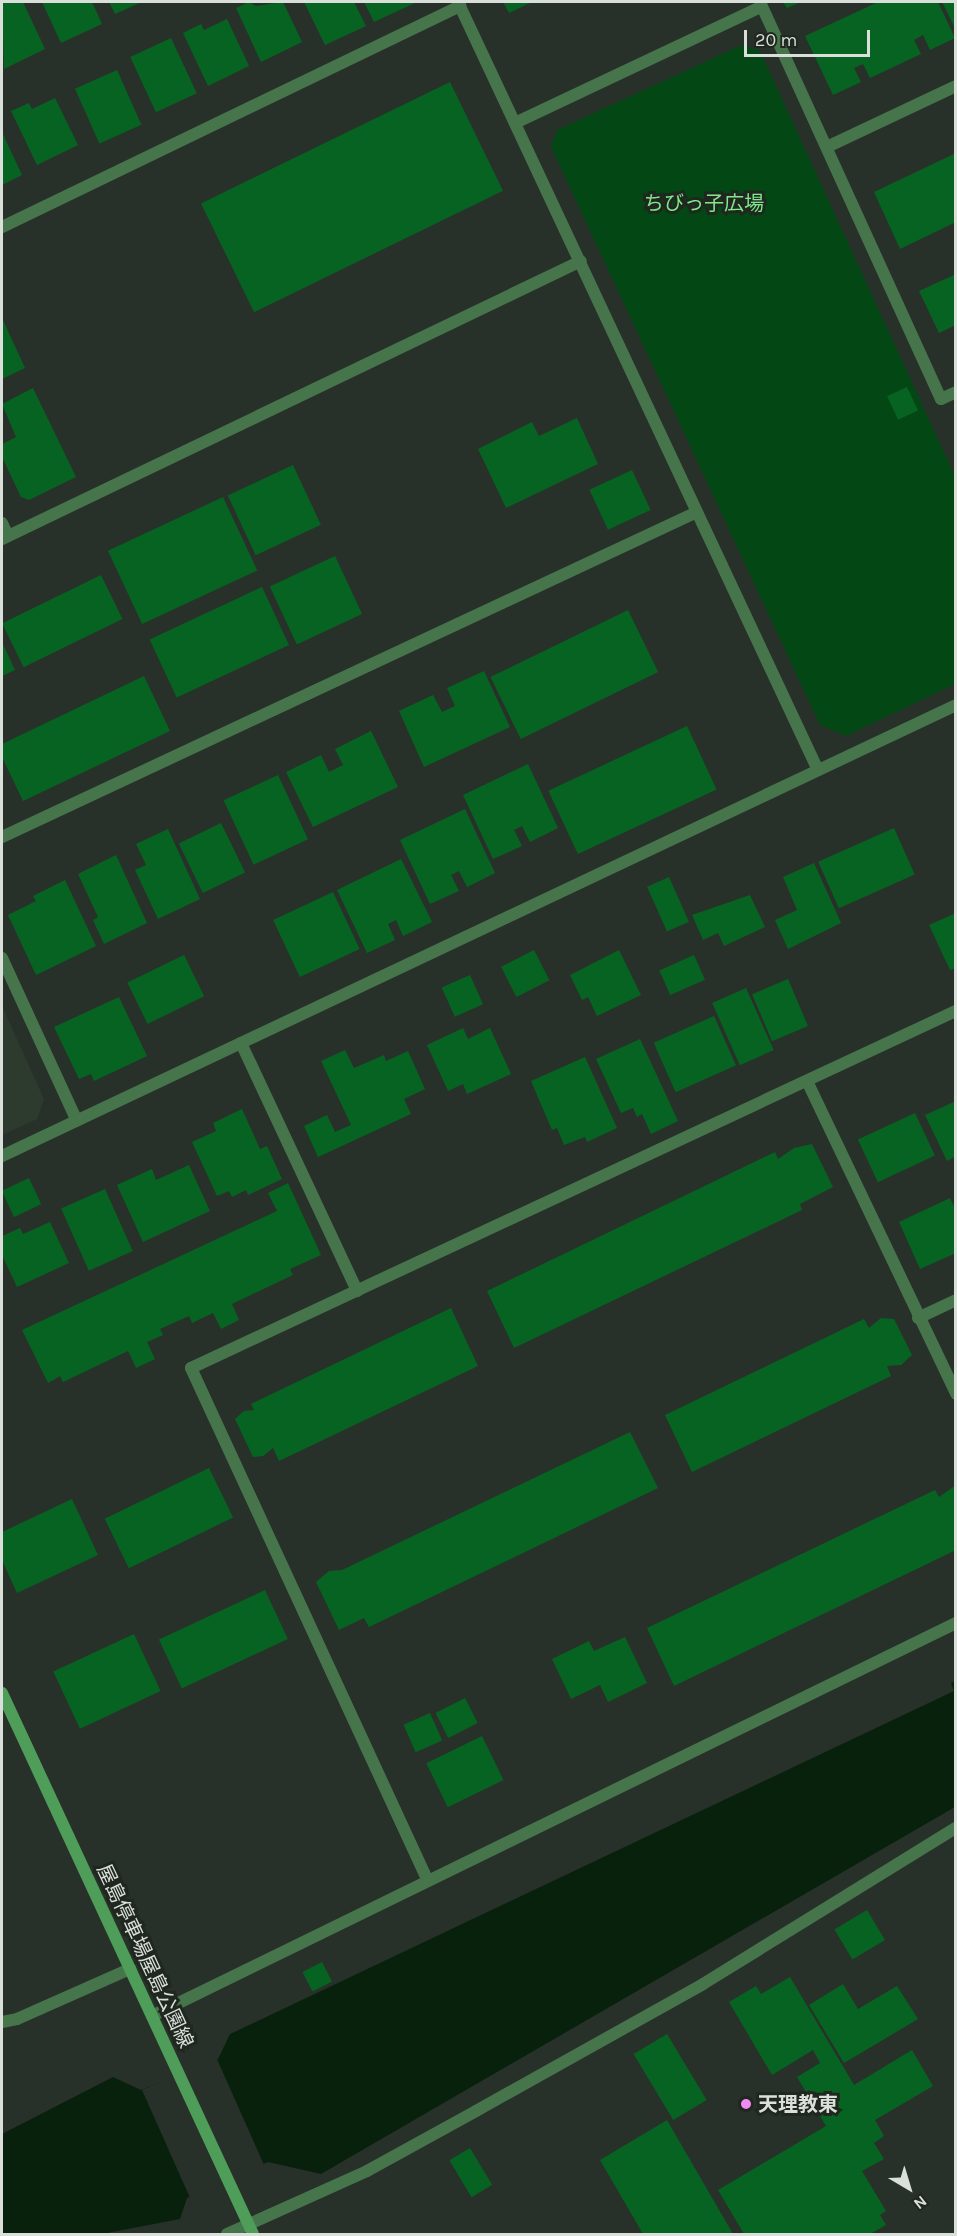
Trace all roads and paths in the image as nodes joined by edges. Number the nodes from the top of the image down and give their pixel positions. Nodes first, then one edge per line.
1 (459, 4) edge
2 (761, 4) edge
3 (956, 86) edge
4 (515, 123) junction
5 (829, 146) junction
6 (2, 227) edge
7 (581, 261) junction
8 (956, 392) edge
9 (697, 512) junction
10 (2, 523) edge
11 (5, 538) edge
12 (954, 711) edge
13 (818, 770) junction
14 (2, 837) edge
15 (2, 958) edge
16 (956, 1011) edge
17 (241, 1043) junction
18 (807, 1081) junction
19 (77, 1121) junction
20 (2, 1156) edge
21 (357, 1291) junction
22 (956, 1300) edge
23 (918, 1318) junction
24 (956, 1394) edge
25 (956, 1623) edge
26 (2, 1693) edge
27 (956, 1828) edge
28 (427, 1879) junction
29 (130, 1969) junction
30 (152, 2016) junction
31 (2, 2022) edge
32 (251, 2231) edge
33 (227, 2235) edge

1 - 4 street
1 - 6 street
2 - 4 street
2 - 5 street
3 - 5 street
4 - 7 street
5 - 8 street
7 - 9 street
7 - 11 street
9 - 13 street
9 - 14 street
10 - 11 street
12 - 13 street
13 - 17 street
15 - 19 street
16 - 18 street
17 - 19 street
17 - 21 street
18 - 21 street
18 - 23 street
19 - 20 street
21 - 28 street
22 - 23 street
23 - 24 street
25 - 28 street
26 - 29 main road, 屋島停車場屋島公園線
27 - 32 street
28 - 30 street
29 - 30 main road, 屋島停車場屋島公園線
29 - 31 street
30 - 32 main road, 屋島停車場屋島公園線
32 - 33 street

